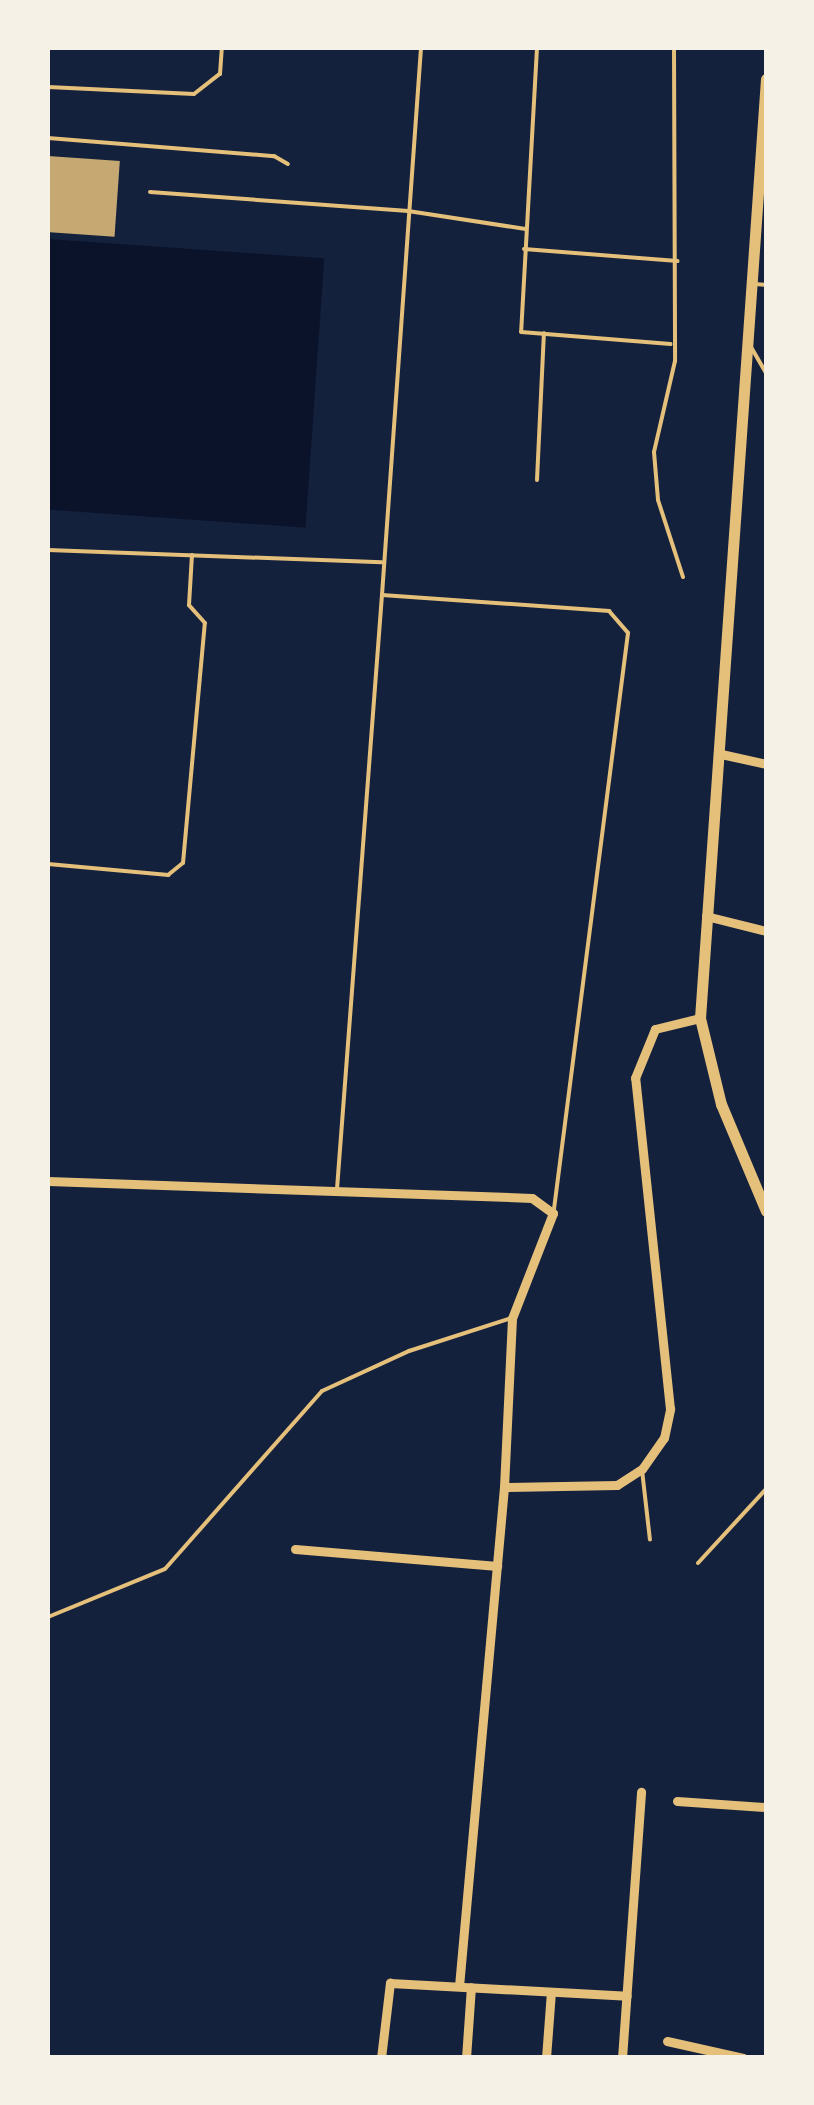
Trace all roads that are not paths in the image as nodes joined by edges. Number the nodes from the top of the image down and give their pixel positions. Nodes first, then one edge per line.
1 (222, 48) edge
2 (421, 48) edge
3 (537, 48) edge
4 (674, 48) edge
5 (766, 79) edge
6 (48, 87) edge
7 (48, 138) edge
8 (288, 164) dead end
9 (150, 192) dead end
10 (408, 211) junction
11 (526, 230) junction
12 (524, 249) junction
13 (678, 261) junction
14 (750, 284) junction
15 (766, 285) edge
16 (544, 334) junction
17 (746, 338) junction
18 (672, 344) junction
19 (766, 373) edge
20 (537, 480) dead end
21 (48, 550) edge
22 (192, 555) junction
23 (382, 562) junction
24 (683, 578) dead end
25 (382, 595) junction
26 (721, 754) junction
27 (766, 764) edge
28 (48, 864) edge
29 (706, 916) junction
30 (766, 931) edge
31 (700, 1018) junction
32 (48, 1181) edge
33 (337, 1192) junction
34 (766, 1211) edge
35 (553, 1213) junction
36 (512, 1318) junction
37 (642, 1469) junction
38 (504, 1487) junction
39 (766, 1489) edge
40 (650, 1540) dead end
41 (295, 1548) dead end
42 (698, 1563) dead end
43 (497, 1566) junction
44 (48, 1617) edge
45 (641, 1792) dead end
46 (678, 1801) dead end
47 (766, 1808) edge
48 (459, 1986) junction
49 (471, 1987) junction
50 (551, 1992) junction
51 (627, 1996) junction
52 (667, 2042) dead end
53 (381, 2058) edge
54 (466, 2058) edge
55 (546, 2058) edge
56 (622, 2058) edge
57 (743, 2058) edge

1 - 6 lane
2 - 10 lane
3 - 11 lane
4 - 13 lane
5 - 14 main road
7 - 8 lane
9 - 10 lane
10 - 11 lane
10 - 23 lane
11 - 12 lane
12 - 13 lane
12 - 16 lane
13 - 18 lane
14 - 15 lane
14 - 17 main road
16 - 18 lane
16 - 20 lane
17 - 19 lane
17 - 26 main road
18 - 24 lane
21 - 22 lane
22 - 23 lane
22 - 28 lane
23 - 25 lane
25 - 33 lane
25 - 35 lane
26 - 27 street
26 - 29 main road
29 - 30 street
29 - 31 main road
31 - 34 main road
31 - 37 street
32 - 33 street
33 - 35 street
35 - 36 street
36 - 38 street
36 - 44 lane
37 - 38 street
37 - 40 lane
38 - 43 street
39 - 42 lane
41 - 43 street
43 - 48 street
45 - 51 street
46 - 47 street
48 - 49 street
48 - 53 street
49 - 50 street
49 - 54 street
50 - 51 street
50 - 55 street
51 - 56 street
52 - 57 street

